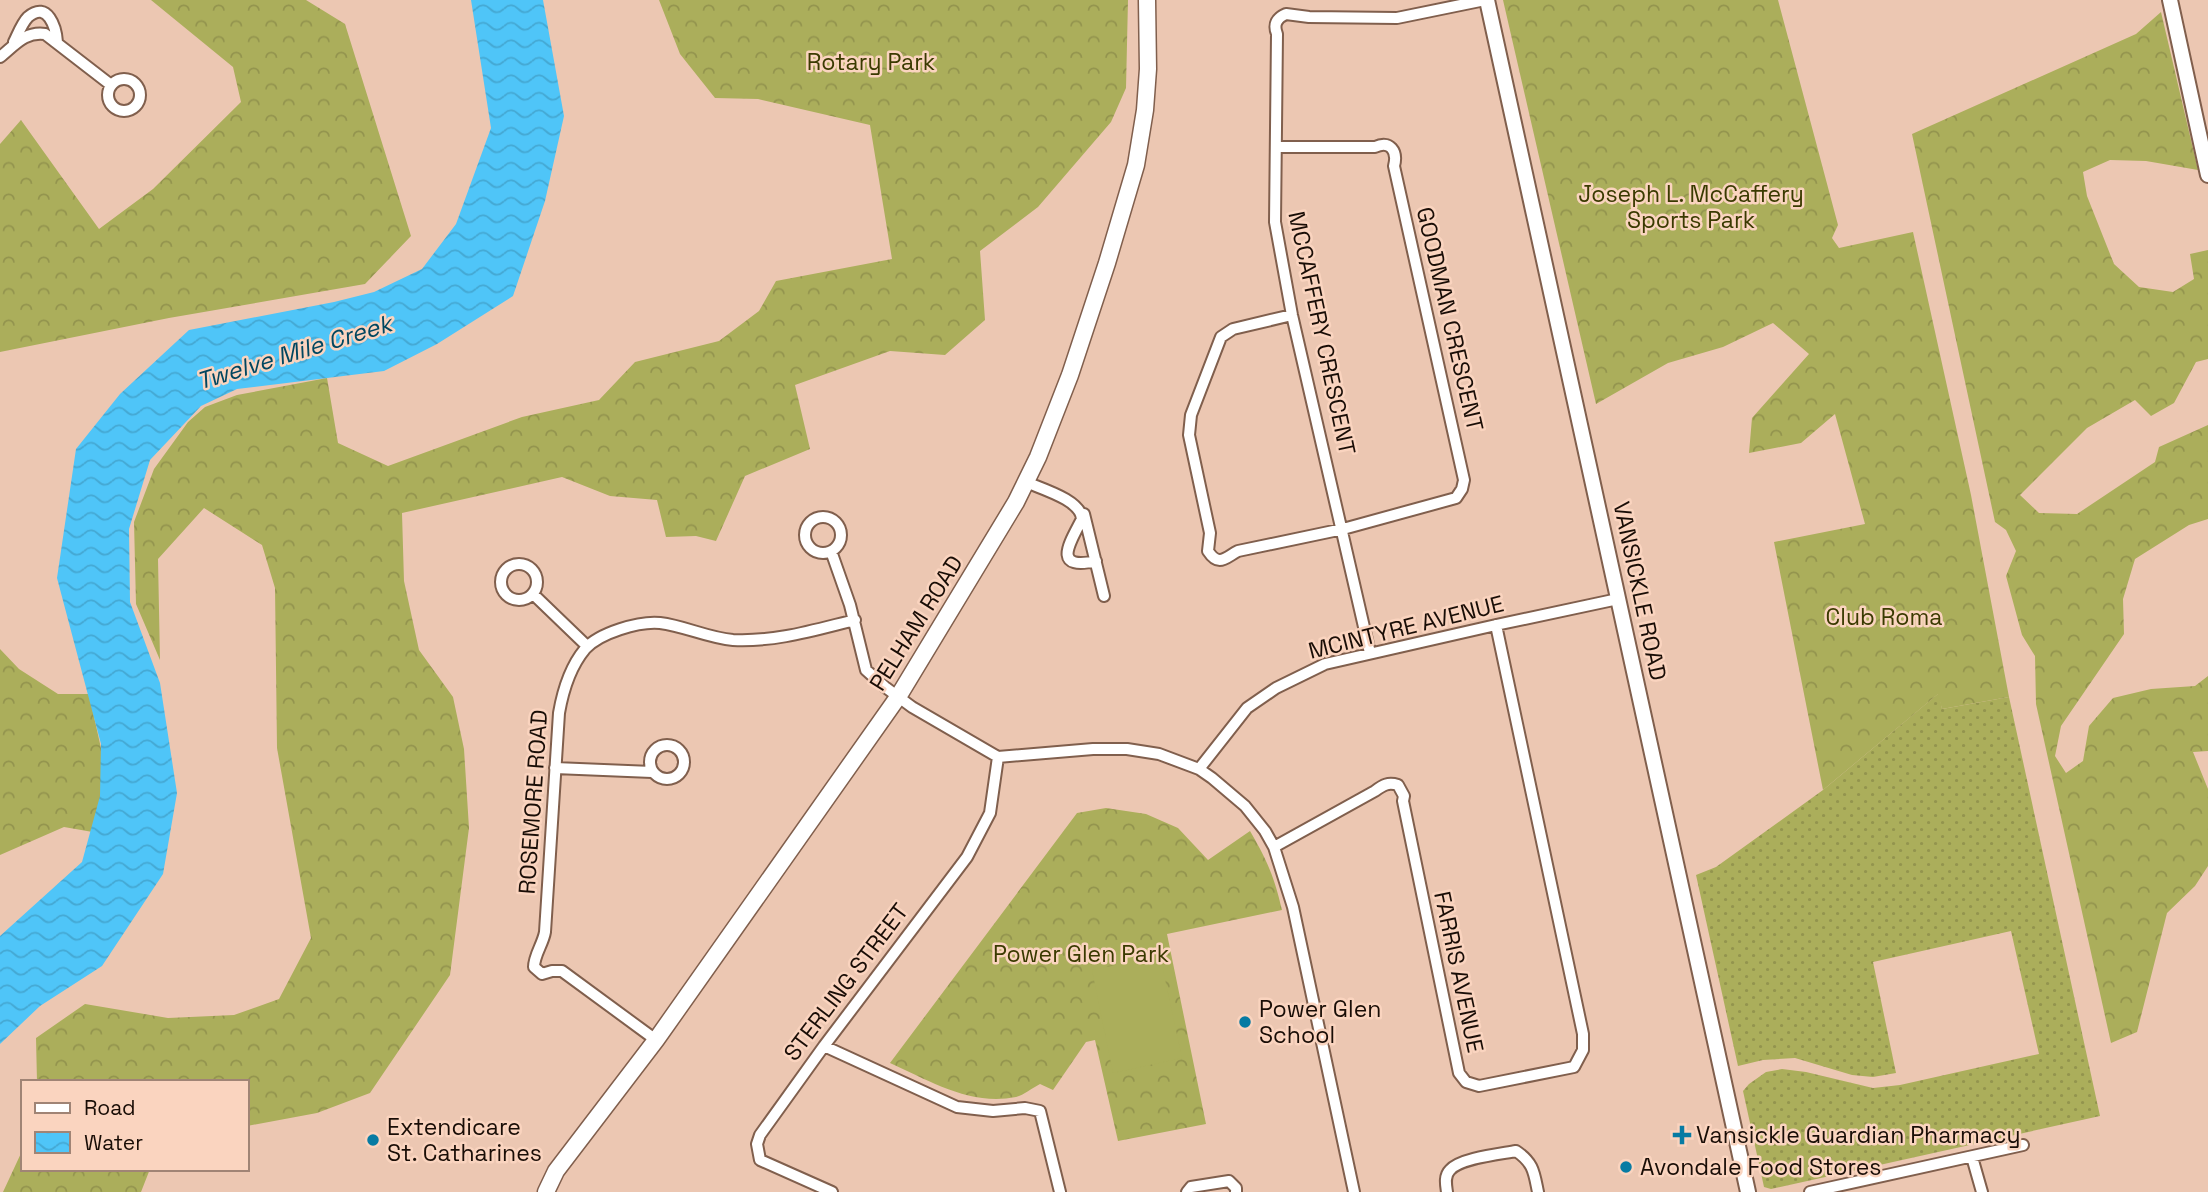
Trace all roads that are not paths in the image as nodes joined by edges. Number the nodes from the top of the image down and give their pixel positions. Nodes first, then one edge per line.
1 (1147, 0) edge
2 (1486, 0) edge
3 (2170, 0) edge
4 (57, 42) junction
5 (5, 54) edge
6 (111, 85) dead end
7 (1276, 146) junction
8 (2208, 175) edge
9 (1292, 315) junction
10 (1026, 482) junction
11 (1075, 505) junction
12 (1343, 529) junction
13 (831, 551) dead end
14 (1096, 561) junction
15 (533, 594) dead end
16 (1104, 596) dead end
17 (1618, 599) junction
18 (855, 620) junction
19 (1496, 625) junction
20 (587, 646) junction
21 (1370, 653) junction
22 (898, 697) junction
23 (998, 757) junction
24 (555, 768) junction
25 (1199, 769) junction
26 (652, 772) dead end
27 (1274, 847) junction
28 (656, 1040) junction
29 (824, 1046) junction
30 (2023, 1145) dead end
31 (1972, 1157) junction
32 (546, 1192) edge
33 (832, 1192) edge
34 (1060, 1192) edge
35 (1187, 1192) edge
36 (1236, 1192) edge
37 (1354, 1192) edge
38 (1447, 1192) edge
39 (1538, 1192) edge
40 (1748, 1192) edge
41 (1810, 1192) edge
42 (1982, 1192) edge

1 - 10 main road, PELHAM ROAD
2 - 7 street, MCCAFFERY CRESCENT
2 - 17 street, VANSICKLE ROAD
3 - 8 street
4 - 5 street
4 - 5 street
4 - 6 street
7 - 9 street, MCCAFFERY CRESCENT
7 - 12 street, GOODMAN CRESCENT
9 - 12 street, MCCAFFERY CRESCENT
9 - 12 street
10 - 11 street
10 - 22 main road, PELHAM ROAD
11 - 14 street
11 - 14 street
12 - 21 street, MCCAFFERY CRESCENT
13 - 18 street
14 - 16 street
15 - 20 street
17 - 19 street, MCINTYRE AVENUE
17 - 40 street, VANSICKLE ROAD
18 - 20 street
18 - 22 street
19 - 21 street, MCINTYRE AVENUE
19 - 27 street, FARRIS AVENUE
20 - 24 street, ROSEMORE ROAD
21 - 25 street, MCINTYRE AVENUE
22 - 23 street
22 - 28 main road, PELHAM ROAD
23 - 25 street
23 - 29 street, STERLING STREET
24 - 26 street
24 - 28 street, ROSEMORE ROAD
25 - 27 street
27 - 37 street
28 - 32 main road, PELHAM ROAD
29 - 33 street, STERLING STREET
29 - 34 street
30 - 31 street
31 - 41 street
31 - 42 street
35 - 36 street
38 - 39 street

